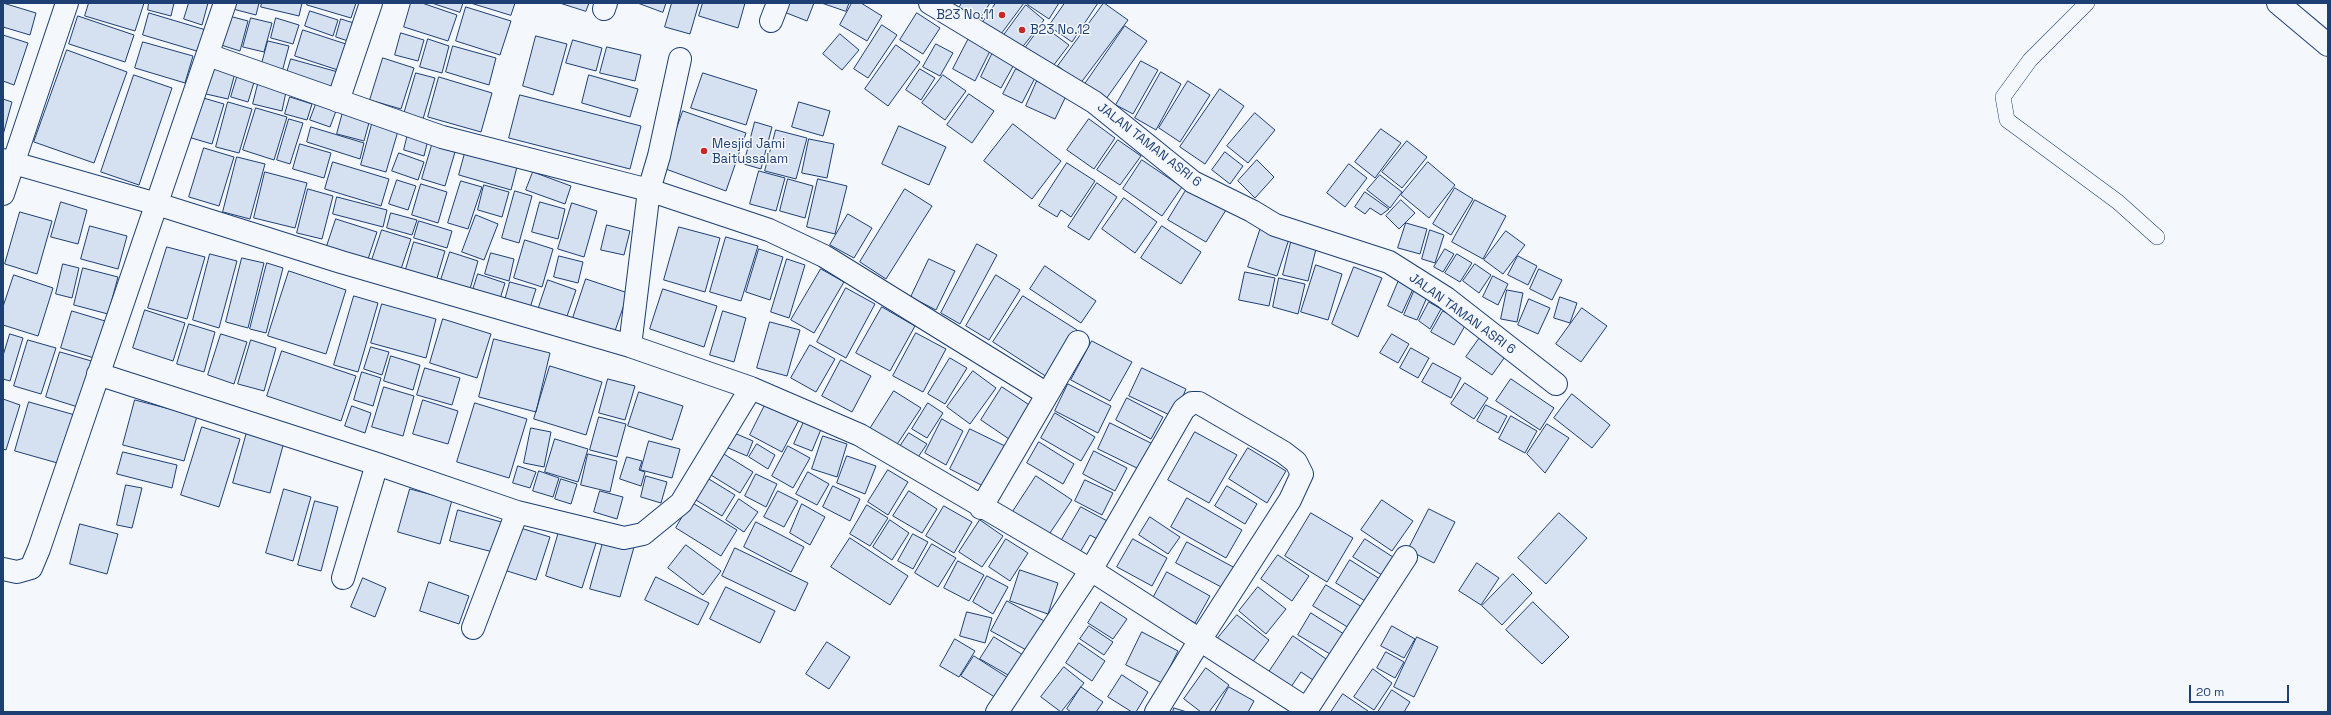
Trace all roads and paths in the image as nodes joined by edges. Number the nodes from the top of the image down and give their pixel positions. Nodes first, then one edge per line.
1 (67, 3) edge
2 (225, 3) edge
3 (371, 3) edge
4 (930, 3) edge
5 (2086, 3) edge
6 (2278, 3) edge
7 (2328, 45) edge
8 (208, 55) junction
9 (680, 59) dead end
10 (338, 101) junction
11 (8, 162) edge
12 (649, 190) junction
13 (3, 194) edge
14 (157, 204) junction
15 (2156, 237) dead end
16 (1078, 342) dead end
17 (630, 346) junction
18 (98, 374) junction
19 (1556, 384) dead end
20 (751, 388) junction
21 (1048, 394) junction
22 (377, 464) junction
23 (982, 508) junction
24 (517, 512) junction
25 (1406, 557) dead end
26 (3, 569) edge
27 (1092, 570) junction
28 (343, 578) dead end
29 (473, 628) dead end
30 (1200, 640) junction
31 (1306, 710) edge
32 (997, 712) edge
33 (1156, 712) edge

1 - 11 street
2 - 8 street
3 - 10 street
4 - 19 street, JALAN TAMAN ASRI 6
5 - 15 lane
6 - 7 street
8 - 10 street
8 - 14 street
9 - 12 street
10 - 12 street
11 - 13 street
11 - 14 street
12 - 17 street
12 - 21 street
14 - 17 street
14 - 18 street
16 - 21 street
17 - 20 street
18 - 22 street
18 - 26 street
20 - 23 street
20 - 24 street
21 - 23 street
22 - 24 street
22 - 28 street
23 - 27 street
24 - 29 street
25 - 31 street
27 - 30 street
27 - 30 street
27 - 32 street
30 - 31 street
30 - 33 street

